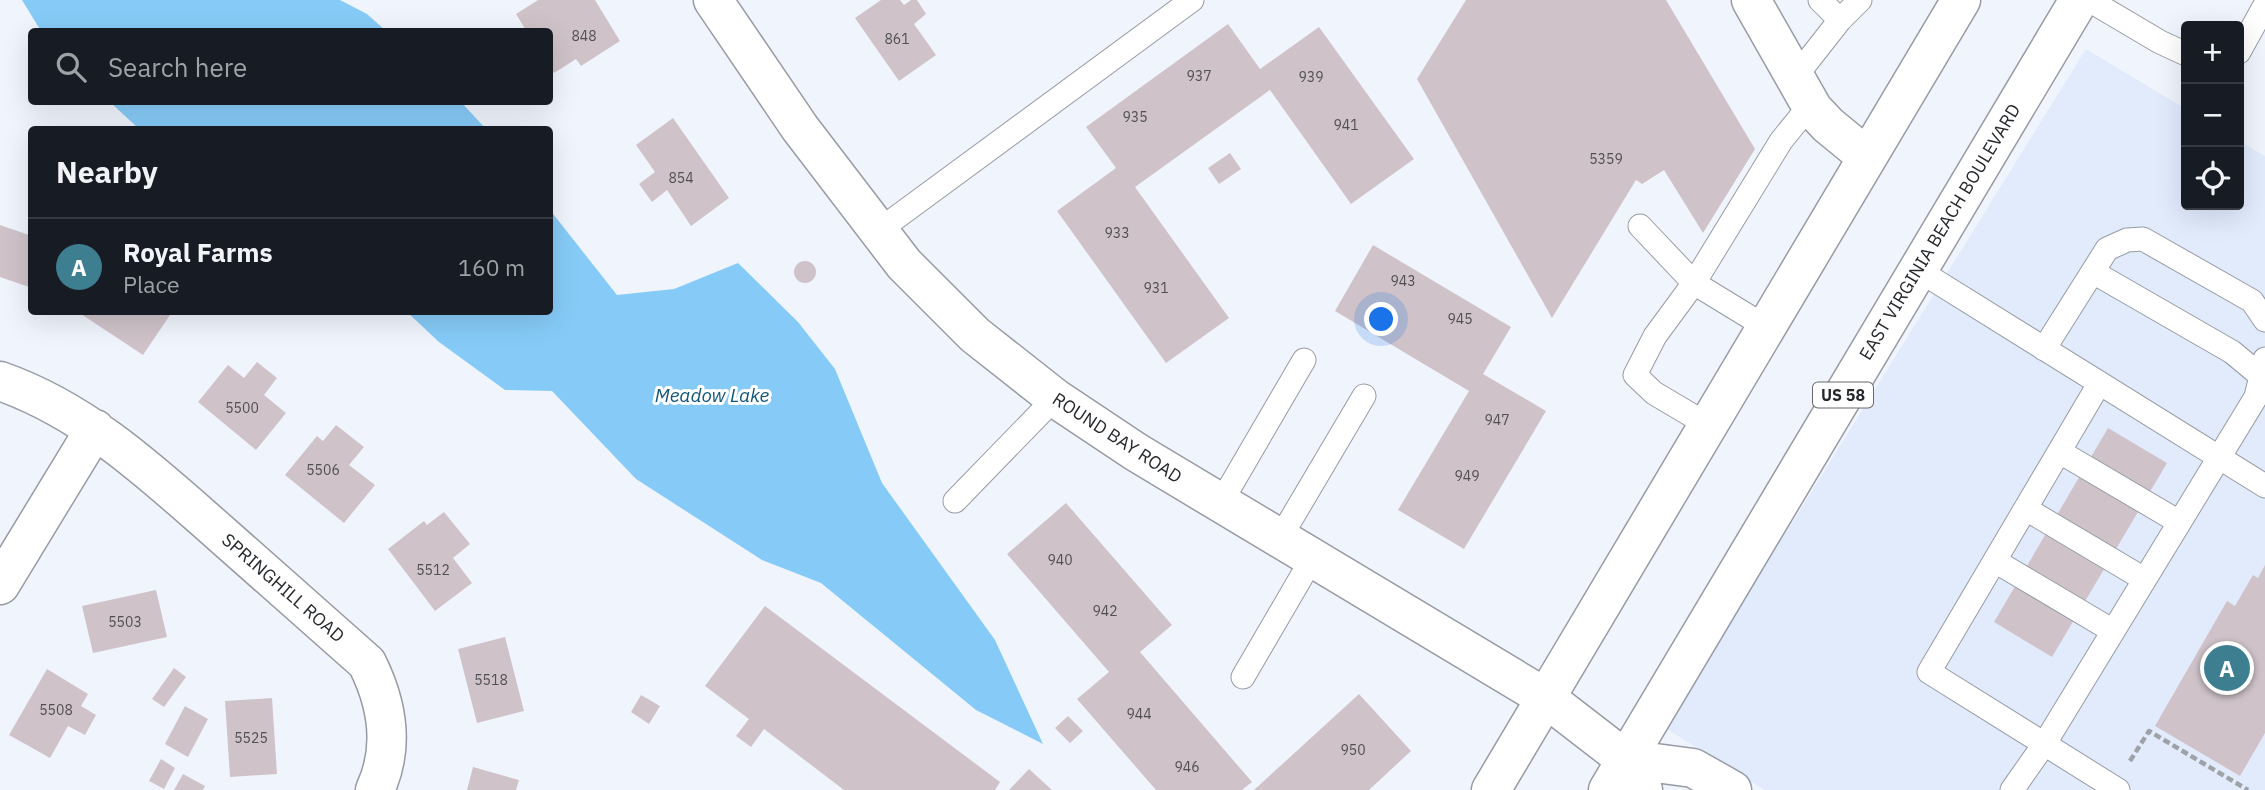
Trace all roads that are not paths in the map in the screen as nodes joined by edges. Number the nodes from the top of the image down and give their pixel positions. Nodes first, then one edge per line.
1 (713, 0) edge
2 (1192, 0) edge
3 (1751, 0) edge
4 (1820, 0) edge
5 (1860, 0) edge
6 (1961, 0) edge
7 (2079, 0) edge
8 (2089, 0) edge
9 (2265, 5) edge
10 (1840, 20) junction
11 (2244, 43) edge
12 (2181, 52) edge
13 (1803, 90) junction
14 (1867, 157) junction
15 (1640, 226) dead end
16 (878, 231) junction
17 (1918, 270) junction
18 (2093, 272) junction
19 (1694, 284) junction
20 (2265, 320) edge
21 (1766, 327) junction
22 (2044, 349) junction
23 (1304, 360) dead end
24 (2263, 367) edge
25 (0, 381) edge
26 (2099, 384) junction
27 (1364, 396) dead end
28 (1055, 398) junction
29 (1708, 425) junction
30 (95, 429) junction
31 (2060, 452) junction
32 (2218, 457) junction
33 (2265, 486) edge
34 (955, 501) dead end
35 (1220, 503) junction
36 (2026, 509) junction
37 (2179, 522) junction
38 (1280, 538) junction
39 (1313, 557) junction
40 (1995, 561) junction
41 (2144, 579) junction
42 (0, 585) edge
43 (2113, 631) junction
44 (1243, 677) dead end
45 (1546, 698) junction
46 (2045, 743) junction
47 (1626, 780) edge
48 (375, 790) edge
49 (1491, 790) edge
50 (1732, 790) edge
51 (2012, 790) edge
52 (2118, 790) edge

1 - 16 street, ROUND BAY ROAD
2 - 16 lane
3 - 13 street
4 - 10 lane
5 - 10 lane
6 - 14 street
7 - 17 street, EAST VIRGINIA BEACH BOULEVARD / US 58
8 - 12 lane
9 - 11 lane
10 - 13 lane
13 - 14 street
13 - 19 lane
14 - 21 street
15 - 19 lane
16 - 28 street, ROUND BAY ROAD
17 - 22 lane
17 - 47 street, EAST VIRGINIA BEACH BOULEVARD / US 58
18 - 20 lane
18 - 22 lane
18 - 24 lane
19 - 21 lane
19 - 29 lane
21 - 29 street
22 - 26 lane
23 - 35 lane
24 - 32 lane
25 - 30 street, SPRINGHILL ROAD
26 - 31 lane
26 - 32 lane
27 - 38 lane
28 - 34 lane
28 - 35 street, ROUND BAY ROAD
29 - 45 street
30 - 42 street
30 - 48 street, SPRINGHILL ROAD
31 - 36 lane
31 - 37 lane
32 - 33 lane
32 - 37 lane
35 - 38 street, ROUND BAY ROAD
36 - 40 lane
36 - 41 lane
37 - 41 lane
38 - 39 street, ROUND BAY ROAD
39 - 44 lane
39 - 45 street, ROUND BAY ROAD
40 - 43 lane
40 - 46 lane
41 - 43 lane
43 - 46 lane
45 - 47 street, ROUND BAY ROAD
45 - 49 street
46 - 51 lane
46 - 52 lane
47 - 50 street

